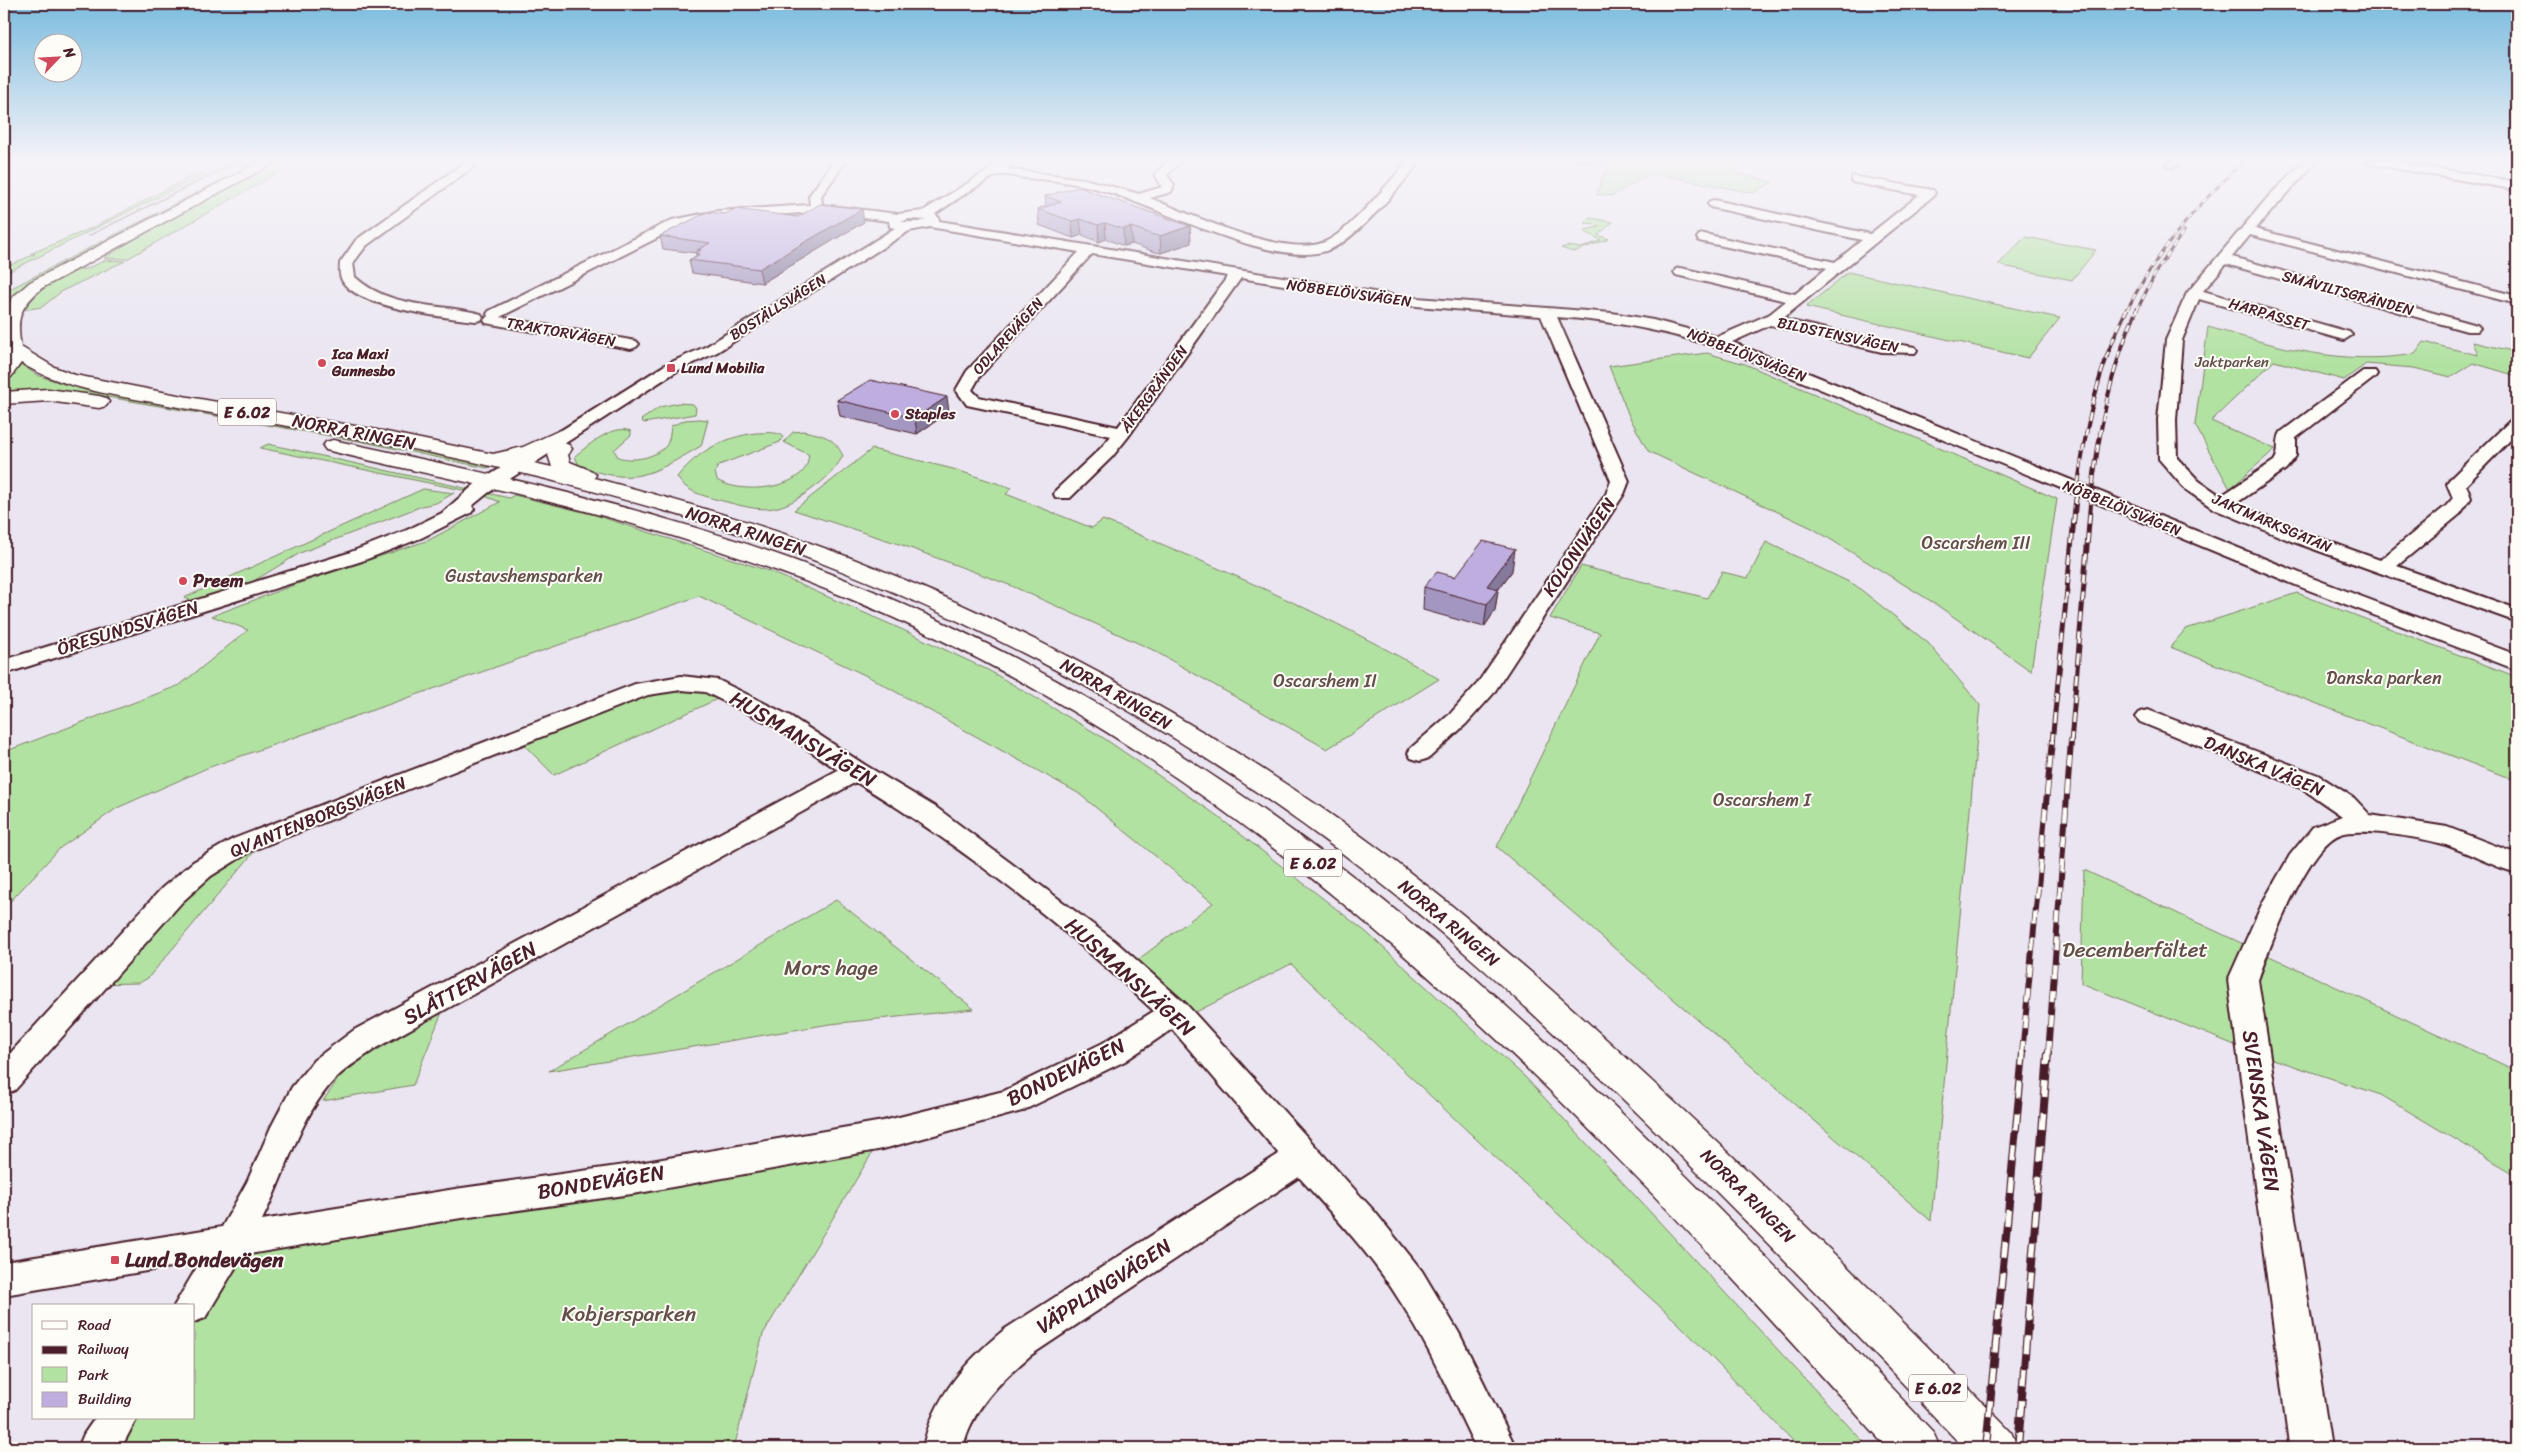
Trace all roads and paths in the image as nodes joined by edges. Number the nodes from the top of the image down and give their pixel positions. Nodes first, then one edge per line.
1 (118, 229) edge
2 (143, 229) edge
3 (381, 229) edge
4 (665, 229) edge
5 (893, 229) edge
6 (977, 229) edge
7 (1223, 229) edge
8 (1349, 229) edge
9 (1828, 229) edge
10 (1882, 229) edge
11 (2250, 229) edge
12 (2285, 229) edge
13 (1704, 238) dead end
14 (1871, 238) junction
15 (1088, 251) junction
16 (2224, 259) junction
17 (1836, 266) junction
18 (1681, 272) dead end
19 (1236, 275) junction
20 (22, 278) dead end
21 (2194, 293) junction
22 (1796, 299) junction
23 (2517, 300) edge
24 (1547, 312) junction
25 (487, 317) junction
26 (1767, 320) junction
27 (2472, 328) dead end
28 (2344, 335) dead end
29 (1720, 342) junction
30 (631, 344) dead end
31 (10, 347) edge
32 (1909, 350) dead end
33 (4, 373) edge
34 (2369, 374) dead end
35 (4, 398) edge
36 (2517, 424) edge
37 (1122, 433) junction
38 (563, 442) junction
39 (488, 459) junction
40 (515, 475) junction
41 (1063, 494) dead end
42 (631, 496) junction
43 (2221, 505) junction
44 (2382, 568) junction
45 (2517, 616) edge
46 (2517, 663) edge
47 (4, 667) edge
48 (681, 684) joint
49 (2148, 717) dead end
50 (1420, 753) dead end
51 (856, 771) junction
52 (2362, 822) junction
53 (2517, 864) edge
54 (1175, 1012) junction
55 (4, 1081) edge
56 (1302, 1157) junction
57 (234, 1241) junction
58 (4, 1279) edge
59 (193, 1304) edge
60 (117, 1420) edge
61 (98, 1448) edge
62 (944, 1448) edge
63 (1496, 1448) edge
64 (1917, 1448) edge
65 (1995, 1448) edge
66 (2311, 1448) edge

1 - 20 main road
2 - 31 main road
3 - 25 street, TRAKTORVÄGEN
4 - 25 street, TRAKTORVÄGEN
5 - 38 street, BOSTÄLLSVÄGEN
6 - 15 street, NÖBBELÖVSVÄGEN
7 - 8 street
9 - 14 street
10 - 14 street
11 - 16 street, JAKTMARKSGATAN
12 - 23 street
13 - 17 street
14 - 17 street
15 - 19 street, NÖBBELÖVSVÄGEN
15 - 37 street, ODLAREVÄGEN
16 - 21 street, JAKTMARKSGATAN
16 - 27 street, SMÅVILTSGRÄNDEN
17 - 22 street
18 - 22 street
19 - 24 street, NÖBBELÖVSVÄGEN
19 - 37 street, ÅKERGRÄNDEN
21 - 28 street, HARPASSET
21 - 43 street, JAKTMARKSGATAN
22 - 26 street
24 - 29 street, NÖBBELÖVSVÄGEN
24 - 50 street, KOLONIVÄGEN
25 - 30 street, TRAKTORVÄGEN
26 - 29 street
26 - 32 street, BILDSTENSVÄGEN
29 - 46 street, NÖBBELÖVSVÄGEN
31 - 33 main road
31 - 39 main road, NORRA RINGEN / E 6.02
34 - 43 street
35 - 40 main road, NORRA RINGEN / E 6.02
36 - 44 street
37 - 41 street, ÅKERGRÄNDEN
38 - 39 main road
38 - 40 street, BOSTÄLLSVÄGEN
38 - 42 main road
39 - 40 main road, NORRA RINGEN / E 6.02
40 - 42 main road, NORRA RINGEN / E 6.02
40 - 47 street, ÖRESUNDSVÄGEN
40 - 64 main road, NORRA RINGEN / E 6.02
42 - 65 main road, NORRA RINGEN / E 6.02
43 - 44 street, JAKTMARKSGATAN
44 - 45 street, JAKTMARKSGATAN
48 - 51 street, HUSMANSVÄGEN
48 - 55 street, QVANTENBORGSVÄGEN
49 - 52 street, DANSKA VÄGEN
51 - 54 street, HUSMANSVÄGEN
51 - 57 street, SLÅTTERVÄGEN
52 - 53 street
52 - 66 street, SVENSKA VÄGEN
54 - 56 street, HUSMANSVÄGEN
54 - 57 street, BONDEVÄGEN
56 - 62 street, VÄPPLINGVÄGEN
56 - 63 street, HUSMANSVÄGEN
57 - 58 street, BONDEVÄGEN
57 - 59 street, SLÅTTERVÄGEN
60 - 61 street

